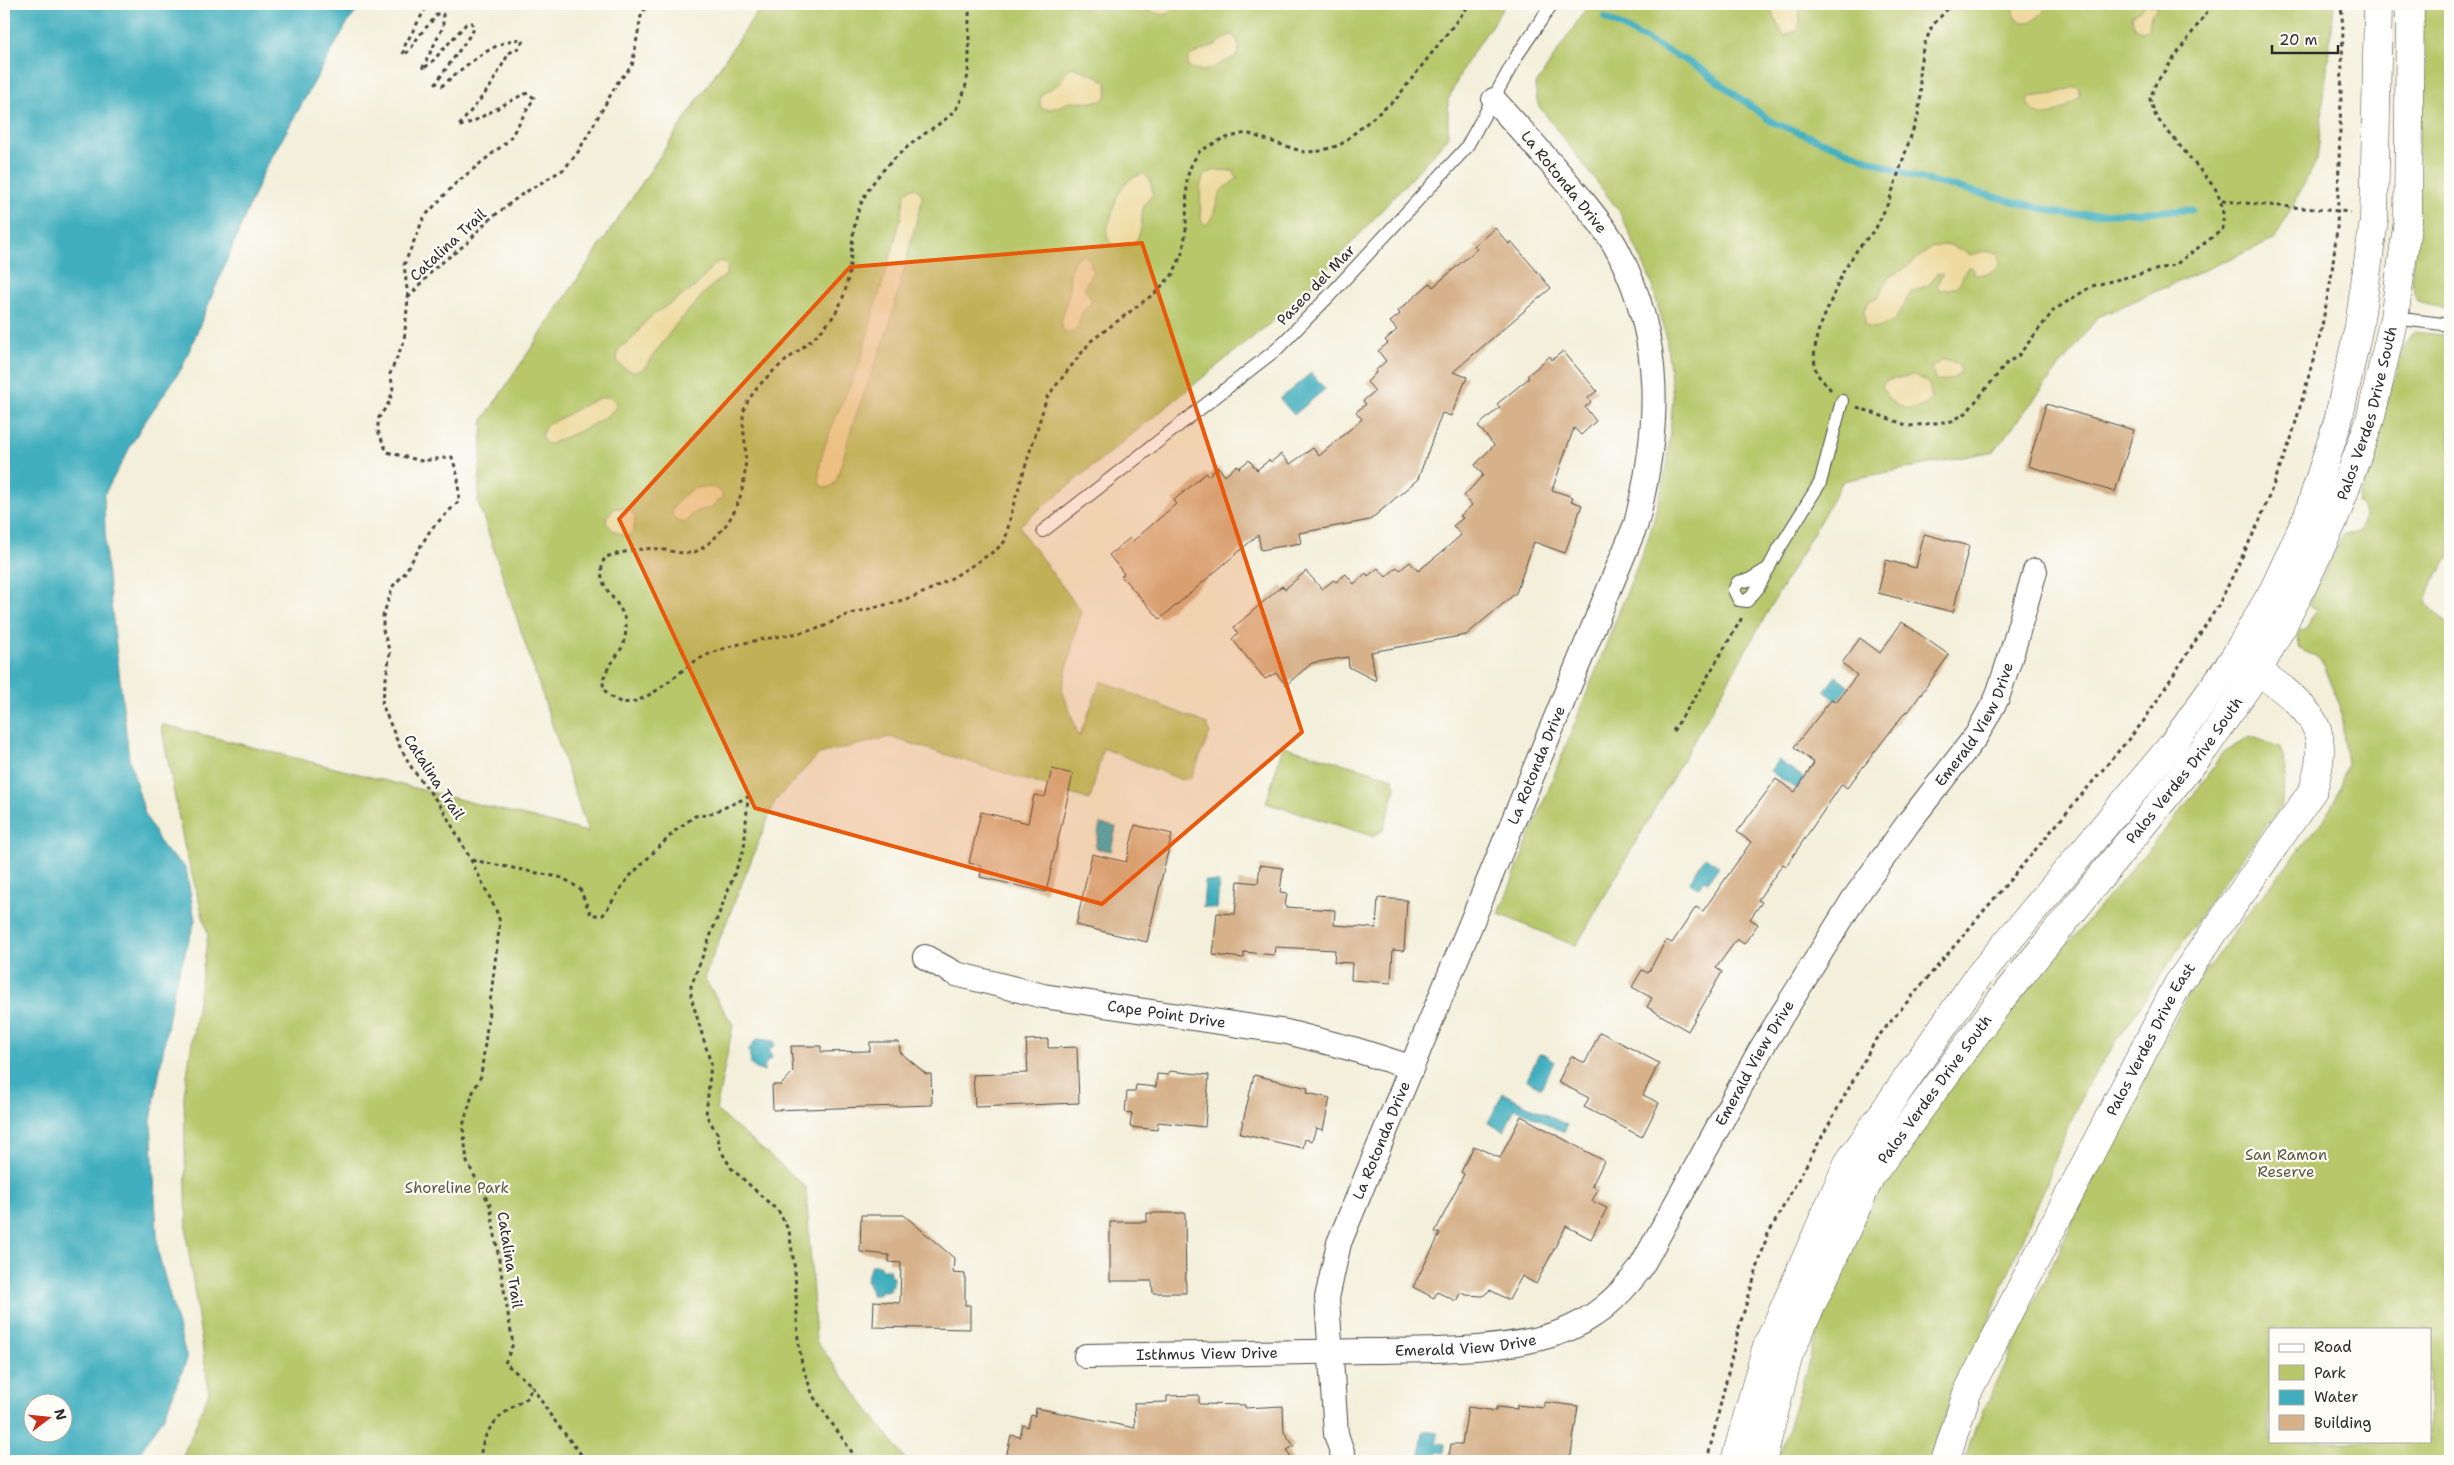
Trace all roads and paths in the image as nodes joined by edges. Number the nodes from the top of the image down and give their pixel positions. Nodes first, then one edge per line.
1 (428, 4) edge
2 (647, 4) edge
3 (970, 4) edge
4 (1470, 4) edge
5 (1552, 4) edge
6 (1952, 4) edge
7 (2210, 4) edge
8 (2341, 4) edge
9 (2378, 4) edge
10 (2410, 4) edge
11 (1494, 100) junction
12 (2222, 201) junction
13 (2338, 211) junction
14 (2346, 212) dead end
15 (408, 298) junction
16 (2394, 318) junction
17 (2450, 325) edge
18 (1842, 401) junction
19 (1043, 531) dead end
20 (1769, 568) junction
21 (2035, 571) dead end
22 (1747, 601) junction
23 (2234, 658) junction
24 (2258, 671) junction
25 (1673, 731) dead end
26 (471, 860) junction
27 (925, 957) dead end
28 (1410, 1067) junction
29 (1329, 1352) junction
30 (1086, 1356) dead end
31 (531, 1385) junction
32 (1722, 1427) dead end
33 (1708, 1453) junction
34 (480, 1461) edge
35 (586, 1461) edge
36 (858, 1461) edge
37 (1345, 1461) edge
38 (1707, 1461) edge
39 (1735, 1461) edge
40 (1762, 1461) edge
41 (1945, 1461) edge

1 - 15 path
2 - 15 path, Catalina Trail
3 - 4 path
5 - 11 lane, Paseo del Mar
6 - 18 path
7 - 12 path
8 - 13 path
9 - 23 main road, Palos Verdes Drive South
10 - 16 main road, Palos Verdes Drive South
11 - 19 lane, Paseo del Mar
11 - 28 street, La Rotonda Drive
12 - 13 path
12 - 18 path
13 - 14 path
13 - 33 path
15 - 26 path, Catalina Trail
16 - 17 lane
16 - 24 main road, Palos Verdes Drive South
18 - 20 lane
20 - 22 lane
20 - 22 lane
21 - 29 street, Emerald View Drive
22 - 25 path
23 - 24 main road, Palos Verdes Drive East
23 - 39 main road, Palos Verdes Drive South
24 - 40 main road, Palos Verdes Drive South
24 - 41 main road, Palos Verdes Drive East
26 - 31 path, Catalina Trail
26 - 36 path
27 - 28 street, Cape Point Drive
28 - 29 street, La Rotonda Drive
29 - 30 street, Isthmus View Drive
29 - 37 street, La Rotonda Drive
31 - 34 path
31 - 35 path
32 - 33 path
33 - 38 path

